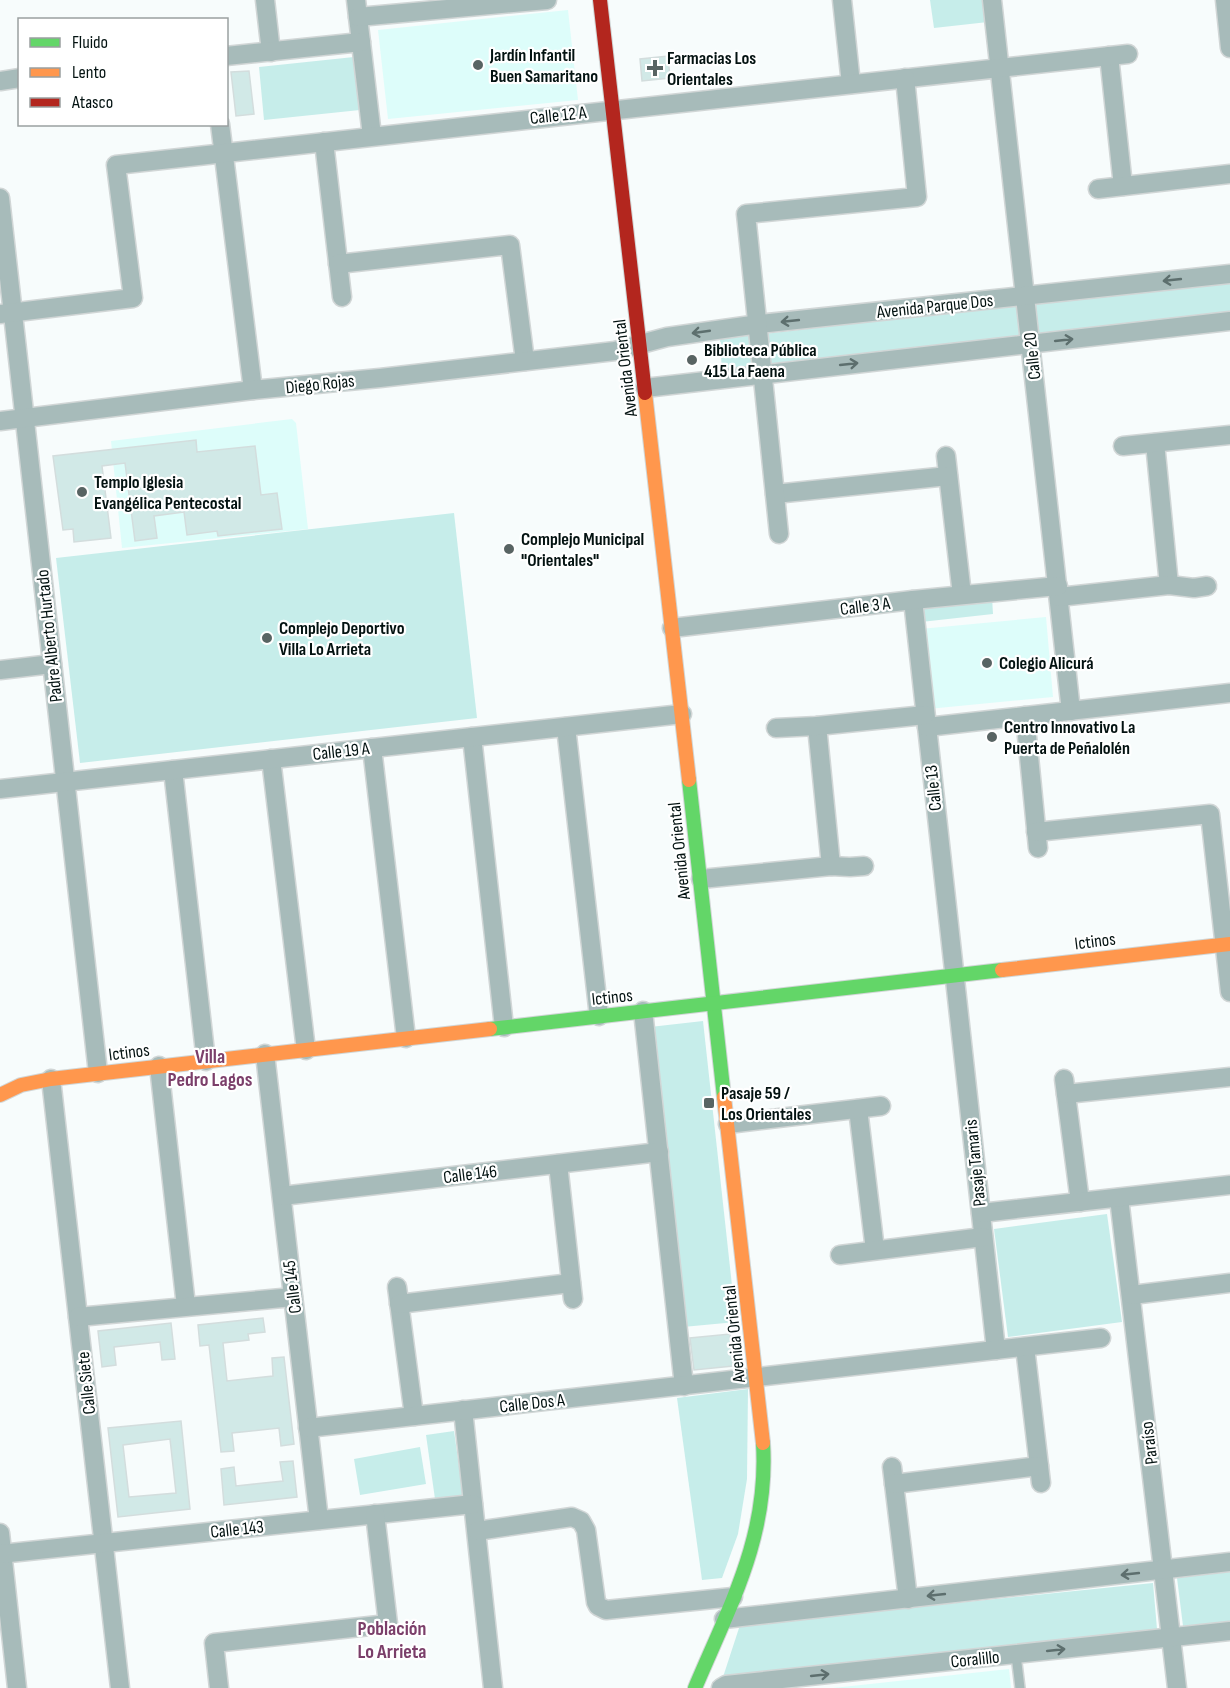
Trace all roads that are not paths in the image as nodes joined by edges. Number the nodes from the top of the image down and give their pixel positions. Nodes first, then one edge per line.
1 (265, 0) edge
2 (547, 0) edge
3 (600, 0) edge
4 (842, 0) edge
5 (992, 0) edge
6 (1225, 0) edge
7 (448, 5) edge
8 (357, 9) edge
9 (361, 42) junction
10 (1230, 48) edge
11 (271, 52) junction
12 (1128, 54) dead end
13 (228, 56) edge
14 (1108, 56) junction
15 (1000, 69) junction
16 (18, 78) edge
17 (906, 78) junction
18 (0, 81) edge
19 (851, 84) junction
20 (613, 109) junction
21 (220, 126) edge
22 (372, 136) junction
23 (324, 142) junction
24 (224, 153) junction
25 (1230, 174) edge
26 (1123, 186) junction
27 (1098, 189) dead end
28 (0, 198) edge
29 (338, 264) junction
30 (1230, 274) edge
31 (1025, 296) junction
32 (342, 297) dead end
33 (6, 313) edge
34 (1230, 321) edge
35 (759, 324) junction
36 (640, 344) junction
37 (1030, 344) junction
38 (525, 361) junction
39 (763, 374) junction
40 (645, 387) junction
41 (253, 390) junction
42 (25, 418) junction
43 (0, 421) edge
44 (1230, 435) edge
45 (1155, 443) junction
46 (1123, 446) dead end
47 (946, 456) dead end
48 (948, 476) junction
49 (775, 494) junction
50 (779, 534) dead end
51 (1169, 585) junction
52 (1207, 586) dead end
53 (1058, 592) junction
54 (962, 595) junction
55 (913, 600) junction
56 (672, 628) junction
57 (52, 664) junction
58 (0, 670) edge
59 (1230, 693) edge
60 (1071, 711) junction
61 (682, 714) junction
62 (1025, 716) junction
63 (926, 721) junction
64 (817, 726) junction
65 (566, 727) junction
66 (776, 728) dead end
67 (471, 737) junction
68 (372, 748) junction
69 (271, 759) junction
70 (173, 770) junction
71 (65, 782) junction
72 (0, 789) edge
73 (831, 866) junction
74 (864, 866) dead end
75 (701, 879) junction
76 (1227, 944) edge
77 (954, 975) junction
78 (1230, 992) edge
79 (714, 1003) junction
80 (644, 1011) junction
81 (599, 1016) junction
82 (504, 1027) junction
83 (406, 1038) junction
84 (306, 1050) junction
85 (266, 1054) junction
86 (206, 1061) junction
87 (159, 1066) junction
88 (98, 1074) junction
89 (1230, 1077) edge
90 (51, 1079) junction
91 (0, 1095) edge
92 (881, 1106) dead end
93 (858, 1109) junction
94 (728, 1124) junction
95 (659, 1152) junction
96 (558, 1164) junction
97 (1230, 1185) edge
98 (282, 1196) junction
99 (1119, 1198) junction
100 (1080, 1202) junction
101 (981, 1213) junction
102 (983, 1237) junction
103 (875, 1250) junction
104 (840, 1255) dead end
105 (1230, 1283) edge
106 (1132, 1296) junction
107 (293, 1297) junction
108 (186, 1306) junction
109 (78, 1317) junction
110 (1101, 1338) dead end
111 (1025, 1347) junction
112 (996, 1350) junction
113 (757, 1377) junction
114 (684, 1386) junction
115 (463, 1410) junction
116 (414, 1416) junction
117 (308, 1428) junction
118 (473, 1504) junction
119 (375, 1514) junction
120 (319, 1520) junction
121 (477, 1531) junction
122 (0, 1533) edge
123 (104, 1543) junction
124 (1, 1554) edge
125 (1230, 1562) edge
126 (1164, 1570) junction
127 (733, 1598) junction
128 (908, 1599) junction
129 (724, 1619) junction
130 (1230, 1631) edge
131 (1172, 1638) junction
132 (1016, 1654) junction
133 (17, 1688) edge
134 (120, 1688) edge
135 (219, 1688) edge
136 (493, 1688) edge
137 (695, 1688) edge
138 (721, 1688) edge
139 (1020, 1688) edge
140 (1177, 1688) edge

1 - 11 street
2 - 7 street
3 - 20 main road, Avenida Oriental
4 - 19 street
5 - 15 street, Calle 20
6 - 10 street
7 - 8 street
8 - 9 street
9 - 11 street
9 - 22 street
11 - 13 street
12 - 14 street, Calle 12 A
14 - 15 street, Calle 12 A
14 - 26 street
15 - 17 street, Calle 12 A
15 - 31 street, Calle 20
16 - 18 street
17 - 19 street, Calle 12 A
17 - 35 street
19 - 20 street, Calle 12 A
20 - 22 street, Calle 12 A
20 - 36 main road, Avenida Oriental
21 - 24 street
22 - 23 street, Calle 12 A
23 - 24 street, Calle 12 A
23 - 29 street
24 - 33 street, Calle 12 A
24 - 41 street
25 - 26 street
26 - 27 street
28 - 33 street, Padre Alberto Hurtado
29 - 32 street
29 - 38 street
30 -> 31 street, Avenida Parque Dos
31 -> 35 street, Avenida Parque Dos
31 - 37 street, Calle 20
33 - 42 street, Padre Alberto Hurtado
37 -> 34 street
35 -> 36 street, Avenida Parque Dos
35 - 39 street
36 - 38 street, Diego Rojas
36 - 40 main road, Avenida Oriental
39 -> 37 street
37 - 53 street, Calle 20
38 - 41 street, Diego Rojas
39 - 40 street
39 - 49 street
40 - 56 main road, Avenida Oriental
41 - 42 street, Diego Rojas
42 - 43 street, Diego Rojas
42 - 57 street, Padre Alberto Hurtado
44 - 45 street
45 - 46 street
45 - 51 street
47 - 48 street
48 - 49 street
48 - 54 street
49 - 50 street
51 - 52 street, Calle 3 A
51 - 53 street, Calle 3 A
53 - 54 street, Calle 3 A
53 - 60 street, Calle 20
54 - 55 street, Calle 3 A
55 - 56 street, Calle 3 A
55 - 63 street, Calle 13
56 - 61 main road, Avenida Oriental
57 - 58 street
57 - 71 street, Padre Alberto Hurtado
59 - 60 street
60 - 62 street
61 - 65 street, Calle 19 A
61 - 75 main road, Avenida Oriental
62 - 63 street
62 - 76 street
63 - 64 street
63 - 77 street, Calle 13
64 - 66 street
64 - 73 street
65 - 67 street, Calle 19 A
65 - 81 street
67 - 68 street, Calle 19 A
67 - 82 street
68 - 69 street, Calle 19 A
68 - 83 street
69 - 70 street, Calle 19 A
69 - 84 street
70 - 71 street, Calle 19 A
70 - 86 street
71 - 72 street, Calle 19 A
71 - 88 street, Padre Alberto Hurtado
73 - 74 street
73 - 75 street
75 - 79 main road, Avenida Oriental
76 - 77 main road, Ictinos
76 - 78 street
77 - 79 main road, Ictinos
77 - 101 street, Pasaje Tamaris
79 - 80 main road, Ictinos
79 - 94 main road, Avenida Oriental
80 - 81 main road, Ictinos
80 - 95 street
81 - 82 main road, Ictinos
82 - 83 main road, Ictinos
83 - 84 main road, Ictinos
84 - 85 main road, Ictinos
85 - 86 main road, Ictinos
85 - 98 street, Calle 145
86 - 87 main road, Ictinos
87 - 88 main road, Ictinos
87 - 108 street
88 - 90 main road, Ictinos
89 - 100 street
90 - 91 main road, Ictinos
90 - 109 street, Calle Siete
92 - 93 street
93 - 94 street
93 - 103 street
94 - 113 main road, Avenida Oriental
95 - 96 street, Calle 146
95 - 114 street
96 - 98 street, Calle 146
96 - 116 street
97 - 99 street
98 - 107 street, Calle 145
99 - 100 street
99 - 106 street, Paraíso
100 - 101 street
101 - 102 street, Pasaje Tamaris
102 - 103 street
102 - 112 street, Pasaje Tamaris
103 - 104 street
105 - 106 street
106 - 126 street, Paraíso
107 - 108 street
107 - 117 street, Calle 145
108 - 109 street
109 - 123 street, Calle Siete
110 - 111 street, Calle Dos A
111 - 112 street, Calle Dos A
111 - 128 street
112 - 113 street, Calle Dos A
113 - 114 street, Calle Dos A
113 - 127 main road, Avenida Oriental
114 - 115 street, Calle Dos A
115 - 116 street, Calle Dos A
115 - 118 street
116 - 117 street, Calle Dos A
117 - 120 street, Calle 145
118 - 119 street, Calle 143
118 - 121 street
119 - 120 street, Calle 143
119 - 135 street
120 - 123 street, Calle 143
121 - 127 street
121 - 136 street
122 - 124 street
123 - 124 street, Calle 143
123 - 134 street, Calle Siete
124 - 133 street
125 - 126 street
126 -> 128 street
126 - 131 street, Paraíso
127 - 129 main road, Avenida Oriental
128 - 129 street
129 - 137 main road, Avenida Oriental
130 - 131 street, Coralillo
132 -> 131 street, Coralillo
131 - 140 street, Paraíso
138 -> 132 street, Coralillo
132 - 139 lane

